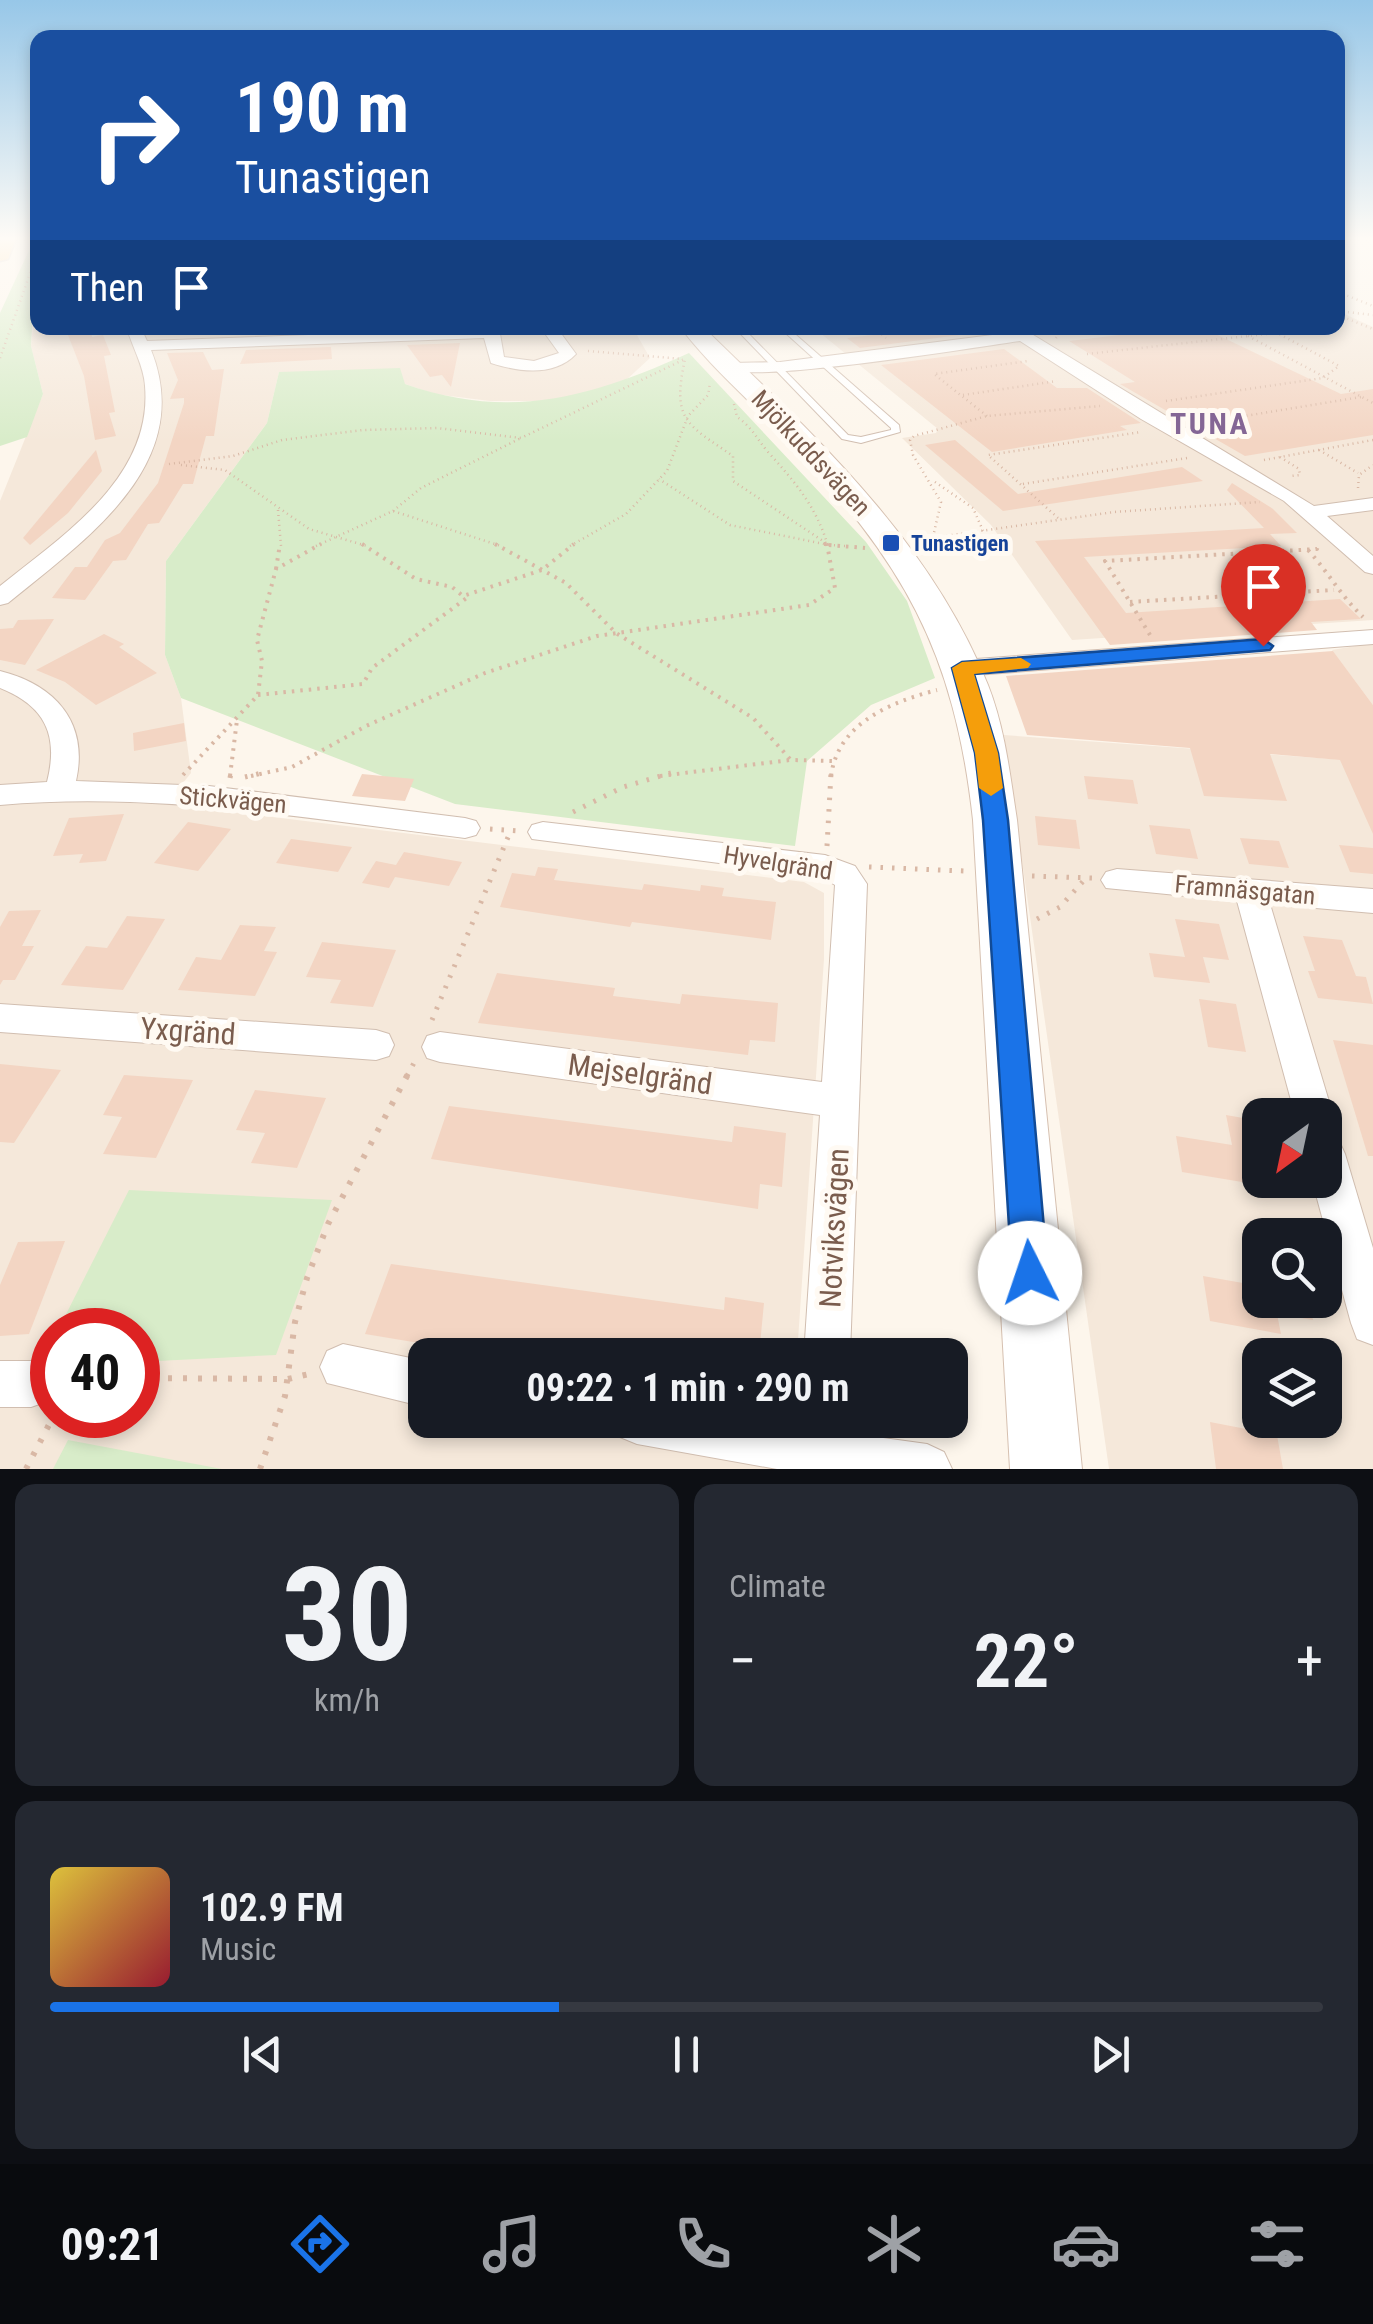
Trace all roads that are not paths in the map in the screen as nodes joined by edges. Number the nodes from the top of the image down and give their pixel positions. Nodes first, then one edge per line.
1 (208, 335) edge
2 (492, 335) edge
3 (556, 335) edge
4 (792, 335) edge
5 (997, 335) edge
6 (1022, 335) edge
7 (137, 337) edge
8 (824, 361) junction
9 (712, 365) edge
10 (780, 366) junction
11 (1370, 500) edge
12 (1313, 512) junction
13 (1373, 566) edge
14 (0, 598) edge
15 (1373, 637) edge
16 (0, 679) edge
17 (966, 679) junction
18 (59, 790) junction
19 (0, 795) edge
20 (465, 828) road end
21 (527, 831) road end
22 (1102, 879) road end
23 (1250, 890) junction
24 (1373, 901) edge
25 (0, 1018) edge
26 (376, 1045) dead end
27 (431, 1046) road end
28 (1309, 1098) edge
29 (840, 1101) junction
30 (1337, 1198) edge
31 (1373, 1323) edge
32 (828, 1338) edge
33 (343, 1367) road end
34 (408, 1380) edge
35 (751, 1438) edge
36 (822, 1448) edge
37 (927, 1469) edge
38 (1046, 1469) edge

1 - 7 street
2 - 3 street
4 - 8 lane
5 - 8 street
6 - 12 street
7 - 14 street
8 - 10 street
8 - 10 lane
9 - 10 street
9 - 10 lane
9 - 17 street, Mjölkuddsvägen
11 - 12 street
12 - 13 street
15 - 17 street
16 - 18 street
17 - 38 street, Mjölkuddsvägen
18 - 19 street, Stickvägen
18 - 20 street, Stickvägen
21 - 29 street, Hyvelgränd
22 - 23 street, Framnäsgatan
23 - 24 street, Framnäsgatan
23 - 28 street
25 - 26 street, Yxgränd
27 - 29 street, Mejselgränd
29 - 32 street, Notviksvägen
30 - 31 street
33 - 34 street
35 - 36 street
36 - 37 street

